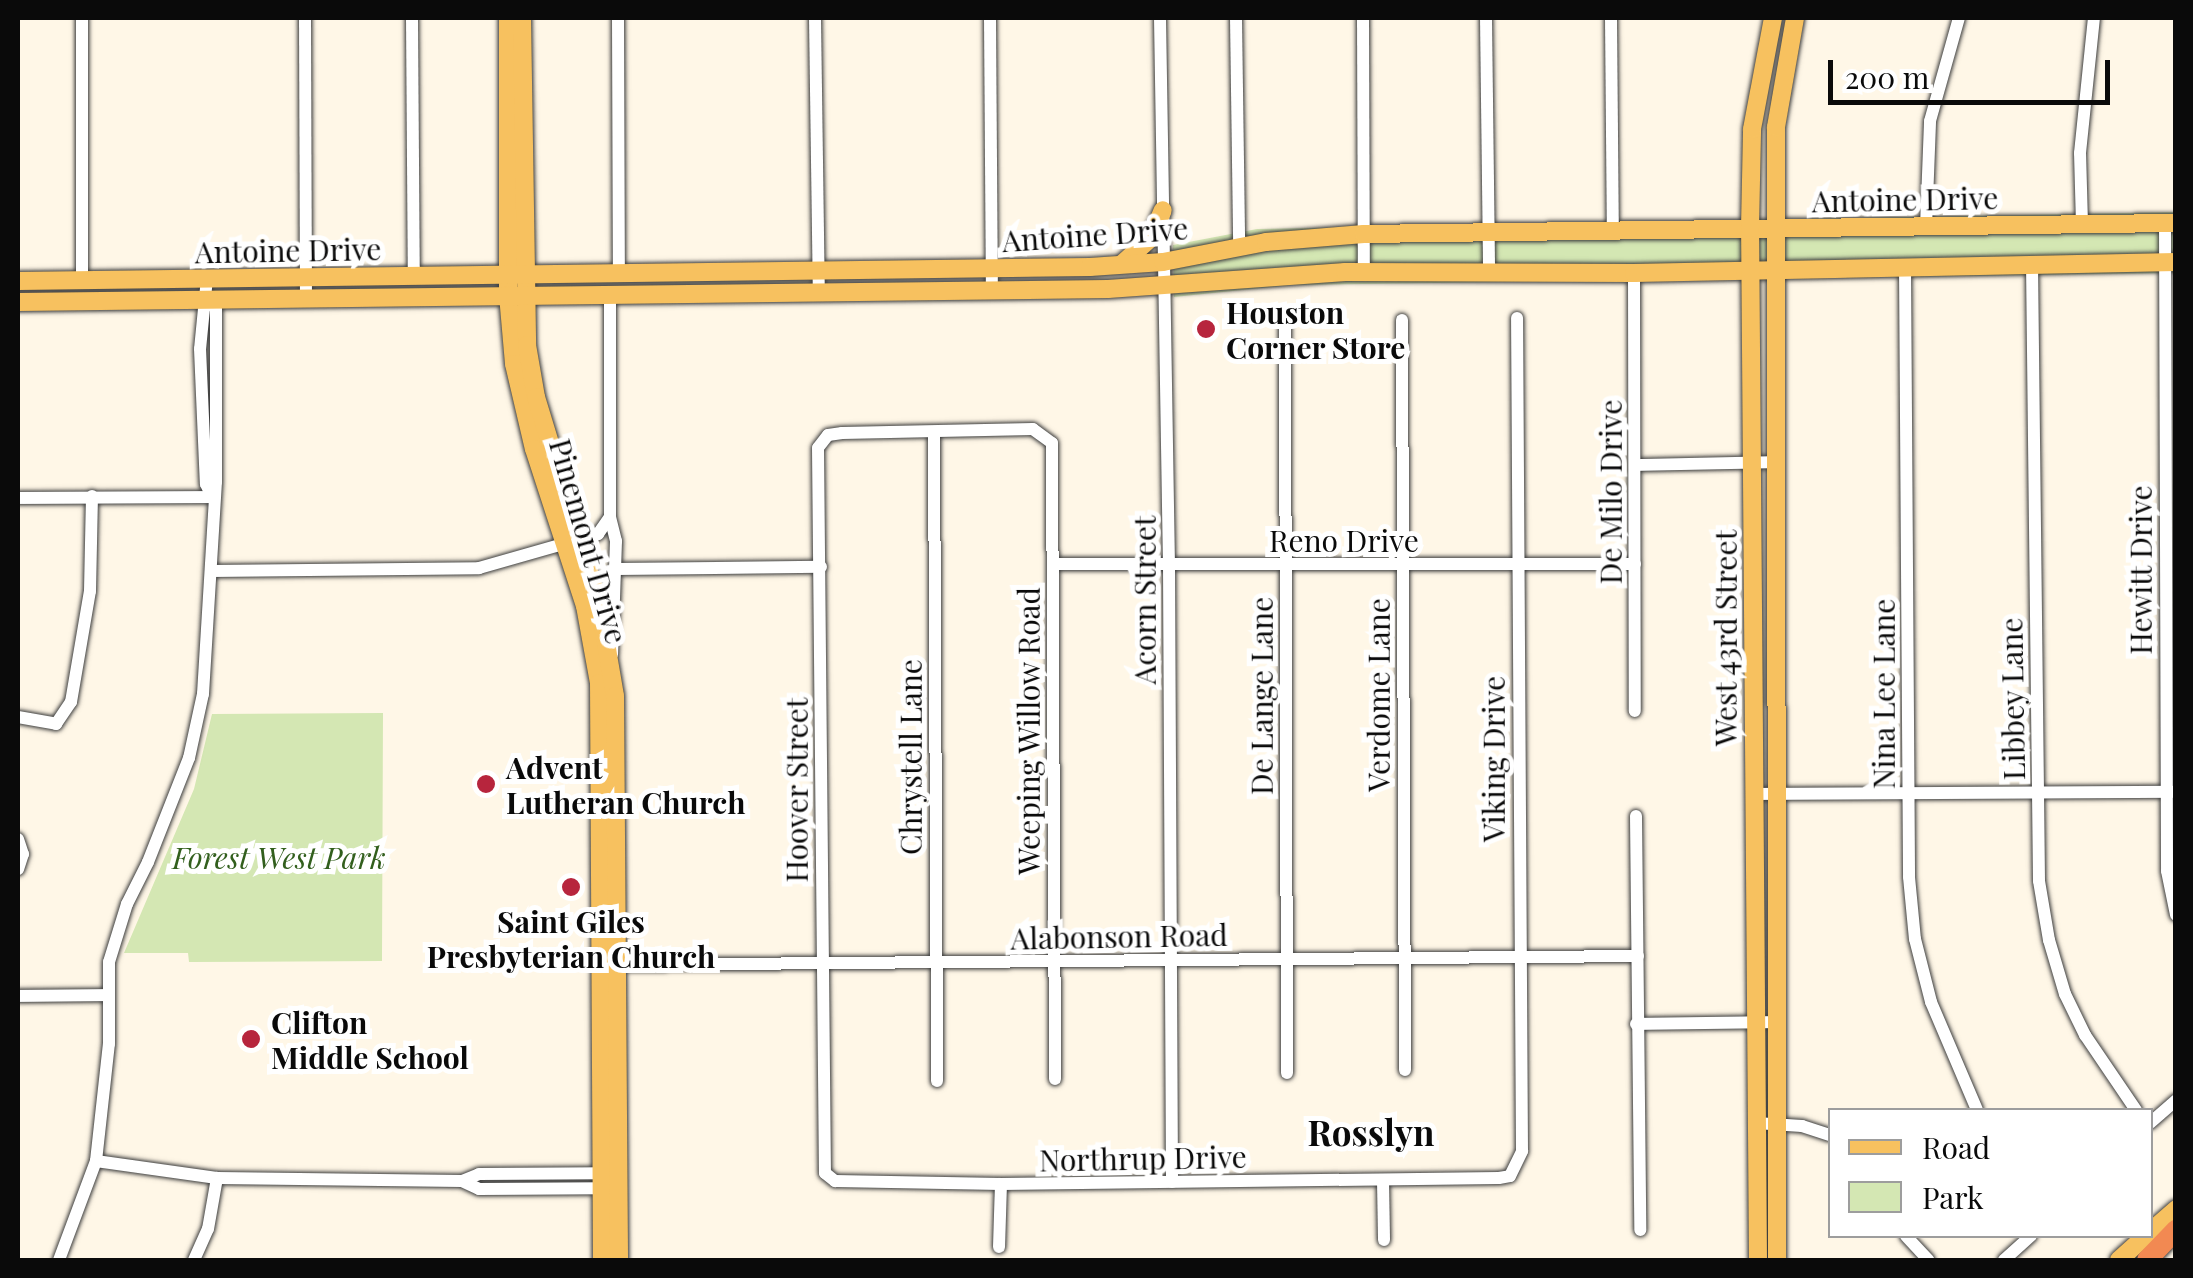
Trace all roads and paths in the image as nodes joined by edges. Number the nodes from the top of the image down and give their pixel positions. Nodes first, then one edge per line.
1 (82, 18) edge
2 (306, 18) edge
3 (412, 18) edge
4 (508, 18) edge
5 (522, 18) edge
6 (618, 18) edge
7 (815, 18) edge
8 (990, 18) edge
9 (1160, 18) edge
10 (1236, 18) edge
11 (1364, 18) edge
12 (1486, 18) edge
13 (1611, 18) edge
14 (1958, 18) edge
15 (2094, 18) edge
16 (1772, 23) edge
17 (1792, 26) edge
18 (516, 133) junction
19 (1163, 210) junction
20 (2170, 223) edge
21 (2082, 224) junction
22 (1926, 226) junction
23 (1750, 228) junction
24 (1776, 228) junction
25 (1613, 231) junction
26 (1490, 233) junction
27 (1364, 234) junction
28 (1239, 247) junction
29 (2170, 262) edge
30 (2032, 263) junction
31 (1120, 266) junction
32 (1905, 266) junction
33 (1776, 267) junction
34 (992, 268) junction
35 (1750, 268) junction
36 (818, 270) junction
37 (1364, 273) junction
38 (1490, 273) junction
39 (1634, 273) junction
40 (686, 274) junction
41 (1164, 274) junction
42 (619, 275) junction
43 (307, 276) junction
44 (414, 276) junction
45 (207, 278) junction
46 (18, 281) edge
47 (82, 281) junction
48 (516, 286) junction
49 (992, 291) junction
50 (819, 294) junction
51 (610, 295) junction
52 (685, 295) junction
53 (306, 299) junction
54 (208, 300) junction
55 (82, 301) junction
56 (18, 302) edge
57 (1285, 318) dead end
58 (1516, 318) dead end
59 (1402, 320) dead end
60 (934, 432) junction
61 (1751, 462) junction
62 (1774, 462) junction
63 (1637, 465) junction
64 (92, 496) junction
65 (212, 496) junction
66 (18, 498) edge
67 (610, 517) junction
68 (573, 544) junction
69 (1053, 564) junction
70 (1517, 564) junction
71 (1634, 564) junction
72 (1169, 565) junction
73 (1286, 566) junction
74 (1402, 566) junction
75 (821, 567) junction
76 (616, 569) junction
77 (212, 572) junction
78 (1753, 629) junction
79 (1774, 629) junction
80 (610, 662) junction
81 (2171, 662) edge
82 (606, 682) junction
83 (1634, 711) dead end
84 (18, 717) edge
85 (2038, 791) junction
86 (2171, 792) edge
87 (1908, 793) junction
88 (1753, 794) junction
89 (1777, 794) junction
90 (1636, 816) dead end
91 (18, 839) edge
92 (18, 868) edge
93 (2176, 915) edge
94 (1638, 956) junction
95 (1404, 958) junction
96 (1520, 958) junction
97 (1286, 960) junction
98 (1170, 961) junction
99 (1054, 962) junction
100 (936, 963) junction
101 (821, 964) junction
102 (609, 965) junction
103 (108, 995) junction
104 (18, 996) edge
105 (1775, 1022) junction
106 (1753, 1023) junction
107 (1636, 1024) junction
108 (1405, 1070) dead end
109 (1287, 1073) dead end
110 (1055, 1080) dead end
111 (936, 1081) dead end
112 (2176, 1100) edge
113 (1976, 1108) edge
114 (2135, 1108) edge
115 (2153, 1121) edge
116 (1756, 1123) junction
117 (1776, 1124) junction
118 (1828, 1136) edge
119 (822, 1148) joint
120 (96, 1161) junction
121 (216, 1178) junction
122 (1490, 1178) joint
123 (610, 1180) junction
124 (1384, 1181) junction
125 (1172, 1182) junction
126 (1001, 1184) junction
127 (2176, 1209) edge
128 (1640, 1230) dead end
129 (2153, 1230) edge
130 (2176, 1230) edge
131 (1908, 1238) edge
132 (2029, 1238) edge
133 (2144, 1238) edge
134 (1384, 1240) dead end
135 (999, 1247) dead end
136 (59, 1260) edge
137 (194, 1260) edge
138 (602, 1260) edge
139 (618, 1260) edge
140 (1758, 1260) edge
141 (1778, 1260) edge
142 (1928, 1260) edge
143 (2004, 1260) edge
144 (2119, 1260) edge
145 (2147, 1260) edge

1 - 47 street
2 - 43 street
3 - 44 street
4 - 18 main road, Pinemont Drive
5 - 18 main road, Pinemont Drive
6 - 42 street
7 - 36 street
8 - 34 street
9 - 19 street, Acorn Street
10 - 28 street
11 - 27 street
12 - 26 street
13 - 25 street
14 - 22 street
15 - 21 street
16 - 17 main road
16 - 23 main road, West 43rd Street
17 - 24 main road, West 43rd Street
18 - 48 main road, Pinemont Drive
19 - 31 main road
19 - 41 street, Acorn Street
20 - 21 main road, Antoine Drive
20 - 29 street, Hewitt Drive
21 - 22 main road, Antoine Drive
22 - 24 main road, Antoine Drive
23 - 24 main road, Antoine Drive
23 - 25 main road, Antoine Drive
23 - 35 main road, West 43rd Street
24 - 33 main road, West 43rd Street
25 - 26 main road, Antoine Drive
26 - 27 main road, Antoine Drive
26 - 38 street
27 - 28 main road, Antoine Drive
27 - 37 street
28 - 41 main road, Antoine Drive
29 - 30 main road, Antoine Drive
29 - 81 street, Hewitt Drive
30 - 32 main road, Antoine Drive
30 - 85 street, Libbey Lane
31 - 34 main road, Antoine Drive
31 - 41 main road, Antoine Drive
32 - 33 main road, Antoine Drive
32 - 87 street, Nina Lee Lane
33 - 35 main road, Antoine Drive
33 - 62 main road, West 43rd Street
34 - 36 main road, Antoine Drive
34 - 49 street
35 - 39 main road, Antoine Drive
35 - 61 main road, West 43rd Street
36 - 40 main road, Antoine Drive
36 - 50 street
37 - 38 main road, Antoine Drive
37 - 41 main road, Antoine Drive
38 - 39 main road, Antoine Drive
39 - 63 street, De Milo Drive
40 - 42 main road, Antoine Drive
40 - 52 main road
41 - 49 main road, Antoine Drive
41 - 72 street, Acorn Street
42 - 48 main road, Antoine Drive
43 - 44 main road, Antoine Drive
43 - 45 main road, Antoine Drive
43 - 53 street
44 - 48 main road, Antoine Drive
45 - 47 main road, Antoine Drive
45 - 54 street
46 - 47 main road, Antoine Drive
47 - 55 main road
48 - 51 main road, Antoine Drive
48 - 53 main road, Antoine Drive
48 - 68 main road, Pinemont Drive
49 - 50 main road, Antoine Drive
50 - 52 main road, Antoine Drive
51 - 52 main road, Antoine Drive
51 - 67 street
53 - 54 main road, Antoine Drive
54 - 55 main road, Antoine Drive
54 - 65 street
55 - 56 main road, Antoine Drive
57 - 73 street, De Lange Lane
58 - 70 street, Viking Drive
59 - 74 street, Verdome Lane
60 - 69 street, Weeping Willow Road
60 - 75 street, Hoover Street
60 - 100 street, Chrystell Lane
61 - 62 street
61 - 63 street
61 - 78 main road, West 43rd Street
62 - 79 main road, West 43rd Street
63 - 71 street, De Milo Drive
64 - 65 street
64 - 66 street
64 - 84 street
65 - 77 street
67 - 68 street
67 - 76 street
68 - 77 street
68 - 80 main road, Pinemont Drive
68 - 82 main road, Pinemont Drive
69 - 72 street, Reno Drive
69 - 99 street, Weeping Willow Road
70 - 71 street, Reno Drive
70 - 74 street, Reno Drive
70 - 96 street, Viking Drive
71 - 83 street, De Milo Drive
72 - 73 street, Reno Drive
72 - 98 street, Acorn Street
73 - 74 street, Reno Drive
73 - 97 street, De Lange Lane
74 - 95 street, Verdome Lane
75 - 76 street
75 - 101 street, Hoover Street
76 - 80 street
77 - 103 street
78 - 79 main road
78 - 88 main road, West 43rd Street
79 - 89 main road, West 43rd Street
80 - 82 main road, Pinemont Drive
81 - 86 street, Hewitt Drive
82 - 102 main road, Pinemont Drive
85 - 86 street
85 - 87 street
85 - 114 street, Libbey Lane
86 - 93 street, Hewitt Drive
87 - 89 street
87 - 113 street, Nina Lee Lane
88 - 89 street
88 - 106 main road, West 43rd Street
89 - 105 main road, West 43rd Street
90 - 94 street
91 - 92 street
94 - 96 street, Alabonson Road
94 - 107 street
95 - 96 street, Alabonson Road
95 - 97 street, Alabonson Road
95 - 108 street, Verdome Lane
96 - 122 street, Viking Drive
97 - 98 street, Alabonson Road
97 - 109 street, De Lange Lane
98 - 99 street, Alabonson Road
98 - 125 street, Acorn Street
99 - 100 street, Alabonson Road
99 - 110 street, Weeping Willow Road
100 - 101 street, Alabonson Road
100 - 111 street, Chrystell Lane
101 - 102 street, Alabonson Road
101 - 119 street, Hoover Street
102 - 123 main road, Pinemont Drive
103 - 104 street
103 - 120 street
105 - 106 street
105 - 117 main road, West 43rd Street
106 - 107 street
106 - 116 main road, West 43rd Street
107 - 128 street
112 - 115 street
116 - 117 street
116 - 140 main road, West 43rd Street
117 - 118 street
117 - 141 main road, West 43rd Street
119 - 126 street, Northrup Drive
120 - 121 street
120 - 136 street
121 - 123 street
121 - 137 street
122 - 124 street, Northrup Drive
123 - 138 main road, Pinemont Drive
123 - 139 main road, Pinemont Drive
124 - 125 street, Northrup Drive
124 - 134 street
125 - 126 street, Northrup Drive
126 - 135 street
127 - 129 main road
130 - 145 highway
131 - 142 street
132 - 143 street
133 - 144 main road

